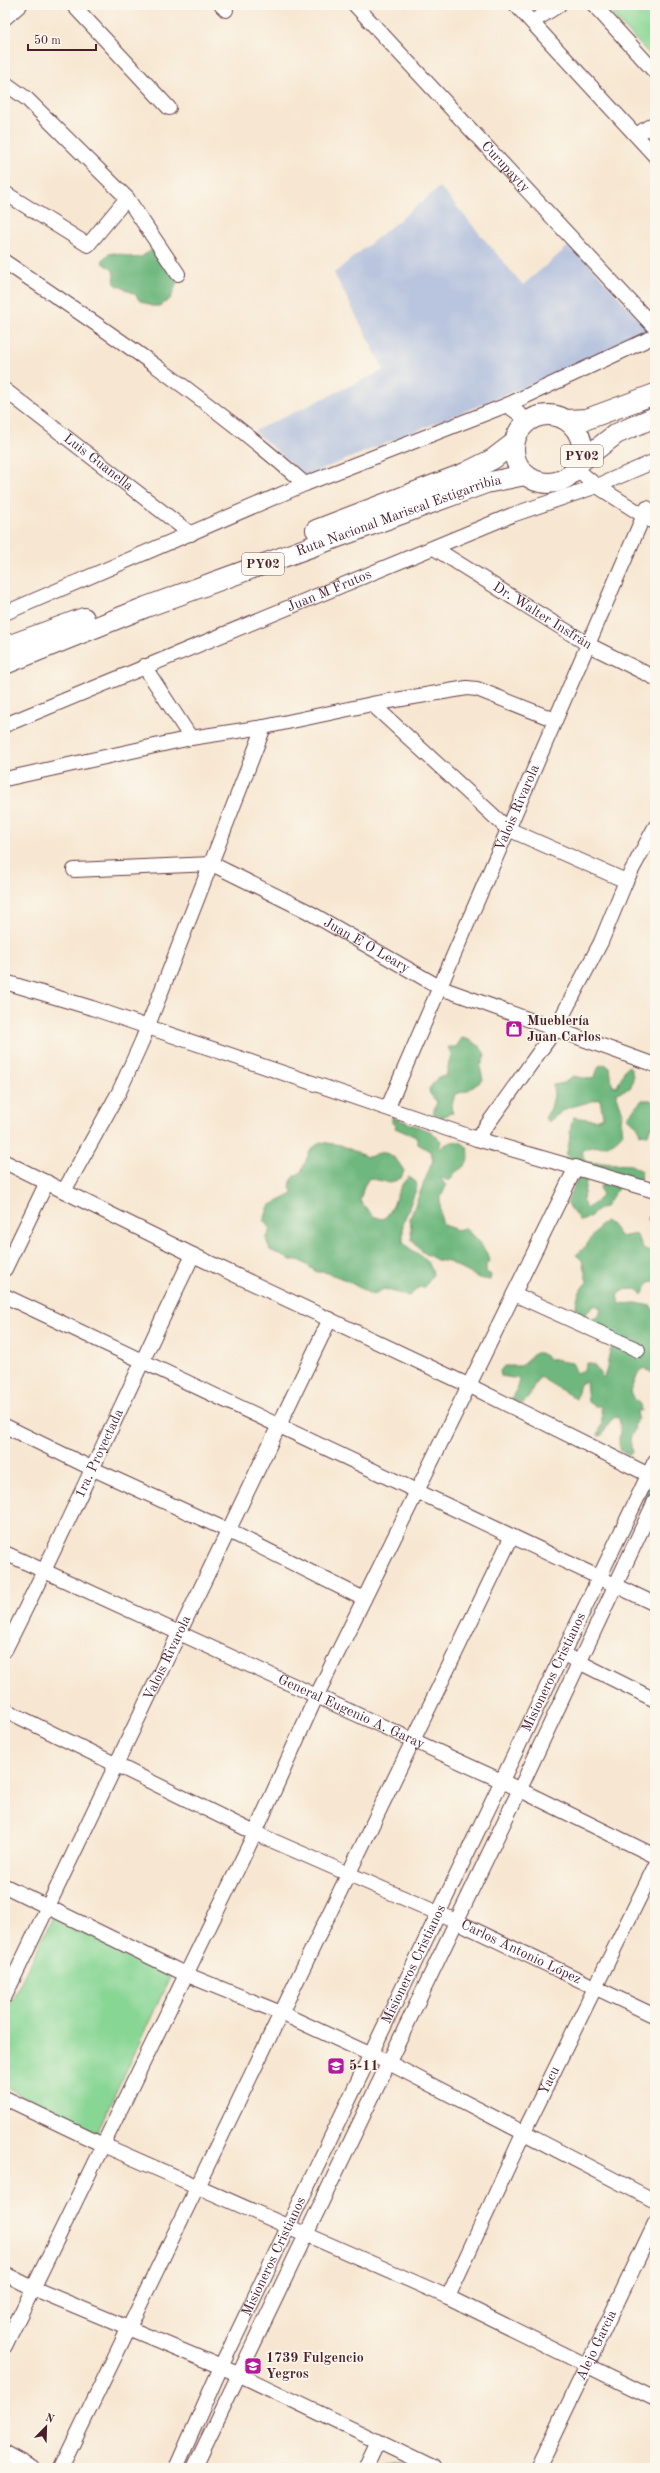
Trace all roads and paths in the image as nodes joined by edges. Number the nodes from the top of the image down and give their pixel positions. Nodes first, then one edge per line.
1 (20, 5) edge
2 (73, 5) edge
3 (355, 5) edge
4 (516, 5) edge
5 (559, 5) edge
6 (594, 5) edge
7 (5, 18) edge
8 (532, 22) junction
9 (655, 72) edge
10 (5, 83) edge
11 (169, 108) dead end
12 (655, 123) edge
13 (636, 135) junction
14 (655, 156) edge
15 (5, 193) edge
16 (127, 198) junction
17 (5, 262) edge
18 (178, 274) dead end
19 (655, 328) edge
20 (655, 336) edge
21 (5, 390) edge
22 (655, 394) edge
23 (507, 404) junction
24 (655, 417) edge
25 (566, 420) junction
26 (529, 421) junction
27 (514, 443) junction
28 (655, 462) edge
29 (578, 466) junction
30 (525, 475) junction
31 (305, 484) junction
32 (597, 486) junction
33 (650, 515) edge
34 (191, 534) junction
35 (434, 548) junction
36 (5, 613) edge
37 (589, 645) junction
38 (5, 647) edge
39 (5, 664) edge
40 (144, 666) junction
41 (655, 678) edge
42 (372, 704) junction
43 (555, 720) junction
44 (5, 725) edge
45 (264, 727) junction
46 (191, 738) junction
47 (5, 779) edge
48 (655, 827) edge
49 (508, 829) junction
50 (212, 864) junction
51 (74, 870) dead end
52 (626, 881) junction
53 (5, 982) edge
54 (441, 988) junction
55 (146, 1026) junction
56 (555, 1030) junction
57 (655, 1064) edge
58 (388, 1107) junction
59 (477, 1139) junction
60 (5, 1162) edge
61 (576, 1167) junction
62 (46, 1182) junction
63 (64, 1191) junction
64 (655, 1191) edge
65 (193, 1255) junction
66 (5, 1269) edge
67 (514, 1294) junction
68 (6, 1298) edge
69 (330, 1319) junction
70 (638, 1350) dead end
71 (141, 1362) junction
72 (470, 1386) junction
73 (5, 1426) edge
74 (280, 1426) junction
75 (655, 1461) edge
76 (91, 1468) junction
77 (652, 1476) edge
78 (419, 1491) junction
79 (655, 1501) edge
80 (633, 1507) junction
81 (652, 1517) edge
82 (229, 1532) junction
83 (511, 1538) junction
84 (5, 1553) edge
85 (45, 1572) junction
86 (599, 1579) junction
87 (615, 1585) junction
88 (364, 1599) junction
89 (655, 1604) edge
90 (180, 1635) junction
91 (5, 1650) edge
92 (563, 1654) junction
93 (579, 1662) junction
94 (316, 1697) junction
95 (655, 1700) edge
96 (5, 1710) edge
97 (413, 1740) junction
98 (117, 1764) junction
99 (502, 1781) junction
100 (519, 1791) junction
101 (255, 1833) junction
102 (655, 1856) edge
103 (655, 1866) edge
104 (349, 1873) junction
105 (5, 1886) edge
106 (48, 1907) junction
107 (438, 1914) junction
108 (456, 1921) junction
109 (185, 1974) junction
110 (595, 1987) junction
111 (5, 1996) edge
112 (281, 2013) junction
113 (655, 2016) edge
114 (371, 2054) junction
115 (389, 2063) junction
116 (5, 2098) edge
117 (524, 2132) junction
118 (101, 2144) junction
119 (196, 2186) junction
120 (655, 2201) edge
121 (655, 2223) edge
122 (288, 2226) junction
123 (306, 2234) junction
124 (5, 2274) edge
125 (35, 2289) junction
126 (448, 2297) junction
127 (127, 2328) junction
128 (5, 2346) edge
129 (587, 2366) junction
130 (221, 2367) junction
131 (238, 2374) junction
132 (655, 2399) edge
133 (378, 2441) junction
134 (5, 2453) edge
135 (32, 2468) edge
136 (61, 2468) edge
137 (176, 2468) edge
138 (194, 2468) edge
139 (365, 2468) edge
140 (433, 2468) edge
141 (538, 2468) edge

1 - 7 street
2 - 11 street
3 - 19 street, Curupayty
4 - 8 street
5 - 8 street
6 - 9 street
8 - 13 street
10 - 16 street
12 - 13 street
13 - 14 street
15 - 16 street
16 - 18 street
17 - 31 street
20 - 23 street
21 - 34 street, Luis Guanella
22 - 25 highway
23 - 26 street
23 - 31 street
24 - 29 highway, PY02
25 - 26 highway
25 - 29 highway, PY02
26 - 27 highway, PY02
27 - 30 highway
27 - 38 highway, Ruta Nacional Mariscal Estigarribia / PY02
28 - 32 street, Juan M Frutos
29 - 30 highway, PY02
29 - 32 street
30 - 39 highway, Ruta Nacional Mariscal Estigarribia / PY02
31 - 34 street
32 - 33 street
32 - 35 street, Juan M Frutos
33 - 37 street, Valois Rivarola
34 - 36 street
35 - 37 street, Dr. Walter Insfrán
35 - 40 street, Juan M Frutos
37 - 41 street, Dr. Walter Insfrán
37 - 43 street, Valois Rivarola
40 - 44 street, Juan M Frutos
40 - 46 street
42 - 43 street
42 - 45 street
42 - 49 street
43 - 49 street, Valois Rivarola
45 - 46 street
45 - 50 street
46 - 47 street
48 - 52 street
49 - 52 street
49 - 54 street, Valois Rivarola
50 - 51 street, Juan E O Leary
50 - 54 street, Juan E O Leary
50 - 55 street
52 - 56 street
53 - 55 street
54 - 56 street, Juan E O Leary
54 - 58 street, Valois Rivarola
55 - 58 street
55 - 63 street
56 - 57 street, Juan E O Leary
56 - 59 street
58 - 59 street
59 - 61 street
60 - 62 street
61 - 64 street
61 - 67 street
62 - 63 street
62 - 66 street
63 - 65 street
65 - 69 street
65 - 71 street, 1ra. Proyectada
67 - 70 street
67 - 72 street
68 - 71 street
69 - 72 street
69 - 74 street, Valois Rivarola
71 - 74 street
71 - 76 street, 1ra. Proyectada
72 - 77 street
72 - 78 street
73 - 76 street
74 - 78 street
74 - 82 street, Valois Rivarola
75 - 77 street, Misioneros Cristianos
76 - 82 street
76 - 85 street, 1ra. Proyectada
77 - 80 street, Misioneros Cristianos
78 - 83 street
78 - 88 street
79 - 81 street, Misioneros Cristianos
80 - 81 street
80 - 86 street, Misioneros Cristianos
81 - 87 street, Misioneros Cristianos
82 - 88 street
82 - 90 street, Valois Rivarola
83 - 86 street
83 - 97 street
84 - 85 street, General Eugenio A. Garay
85 - 90 street, General Eugenio A. Garay
85 - 91 street, 1ra. Proyectada
86 - 87 street
86 - 92 street, Misioneros Cristianos
87 - 89 street
87 - 93 street, Misioneros Cristianos
88 - 94 street
90 - 94 street, General Eugenio A. Garay
90 - 98 street, Valois Rivarola
92 - 93 street
92 - 99 street, Misioneros Cristianos
93 - 95 street
93 - 100 street, Misioneros Cristianos
94 - 97 street, General Eugenio A. Garay
94 - 101 street
96 - 98 street, Carlos Antonio López
97 - 99 street, General Eugenio A. Garay
97 - 104 street
98 - 101 street, Carlos Antonio López
98 - 106 street, Valois Rivarola
99 - 100 street, General Eugenio A. Garay
99 - 107 street, Misioneros Cristianos
100 - 102 street, General Eugenio A. Garay
100 - 108 street, Misioneros Cristianos
101 - 104 street, Carlos Antonio López
101 - 109 street
103 - 110 street, Yacu
104 - 107 street, Carlos Antonio López
104 - 112 street
105 - 106 street
106 - 109 street
106 - 111 street, Valois Rivarola
107 - 108 street, Carlos Antonio López
107 - 114 street, Misioneros Cristianos
108 - 110 street, Carlos Antonio López
108 - 115 street, Misioneros Cristianos
109 - 112 street
109 - 118 street
110 - 113 street, Carlos Antonio López
110 - 117 street, Yacu
112 - 114 street
112 - 119 street
114 - 115 street
114 - 122 street, Misioneros Cristianos
115 - 117 street
115 - 123 street, Misioneros Cristianos
116 - 118 street
117 - 120 street
117 - 126 street, Yacu
118 - 119 street
118 - 125 street
119 - 122 street
119 - 127 street
121 - 129 street, Alejo Garcia
122 - 123 street
122 - 130 street, Misioneros Cristianos
123 - 126 street
123 - 131 street, Misioneros Cristianos
124 - 125 street
125 - 127 street
125 - 128 street
126 - 129 street
127 - 130 street
127 - 136 street
129 - 132 street
129 - 141 street, Alejo Garcia
130 - 131 street
130 - 137 street, Misioneros Cristianos
131 - 133 street
131 - 138 street, Misioneros Cristianos
133 - 139 street
133 - 140 street
134 - 135 street

